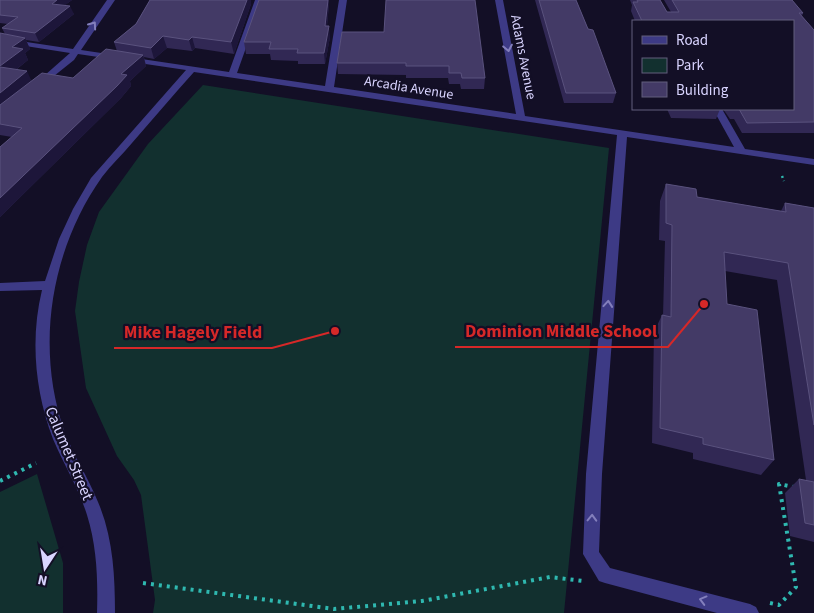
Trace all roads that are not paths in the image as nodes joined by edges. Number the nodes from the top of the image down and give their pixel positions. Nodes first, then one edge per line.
1 (111, 0) edge
2 (258, 0) edge
3 (343, 0) edge
4 (499, 0) edge
5 (0, 40) edge
6 (76, 51) junction
7 (192, 69) junction
8 (232, 75) junction
9 (329, 89) junction
10 (30, 93) edge
11 (719, 110) edge
12 (521, 118) junction
13 (622, 133) junction
14 (741, 151) junction
15 (814, 162) edge
16 (49, 285) junction
17 (0, 287) edge
18 (106, 613) edge
19 (750, 613) edge

6 -> 1 street
2 - 8 street
3 - 9 street
4 -> 12 street, Adams Avenue
5 - 6 street, Arcadia Avenue
6 - 7 street, Arcadia Avenue
6 - 10 street
7 - 8 street, Arcadia Avenue
7 - 16 street, Calumet Street
8 - 9 street, Arcadia Avenue
9 - 12 street, Arcadia Avenue
11 - 14 street
12 - 13 street, Arcadia Avenue
13 - 14 street, Arcadia Avenue
19 -> 13 street
14 - 15 street, Arcadia Avenue
16 - 17 street
16 - 18 street, Calumet Street

